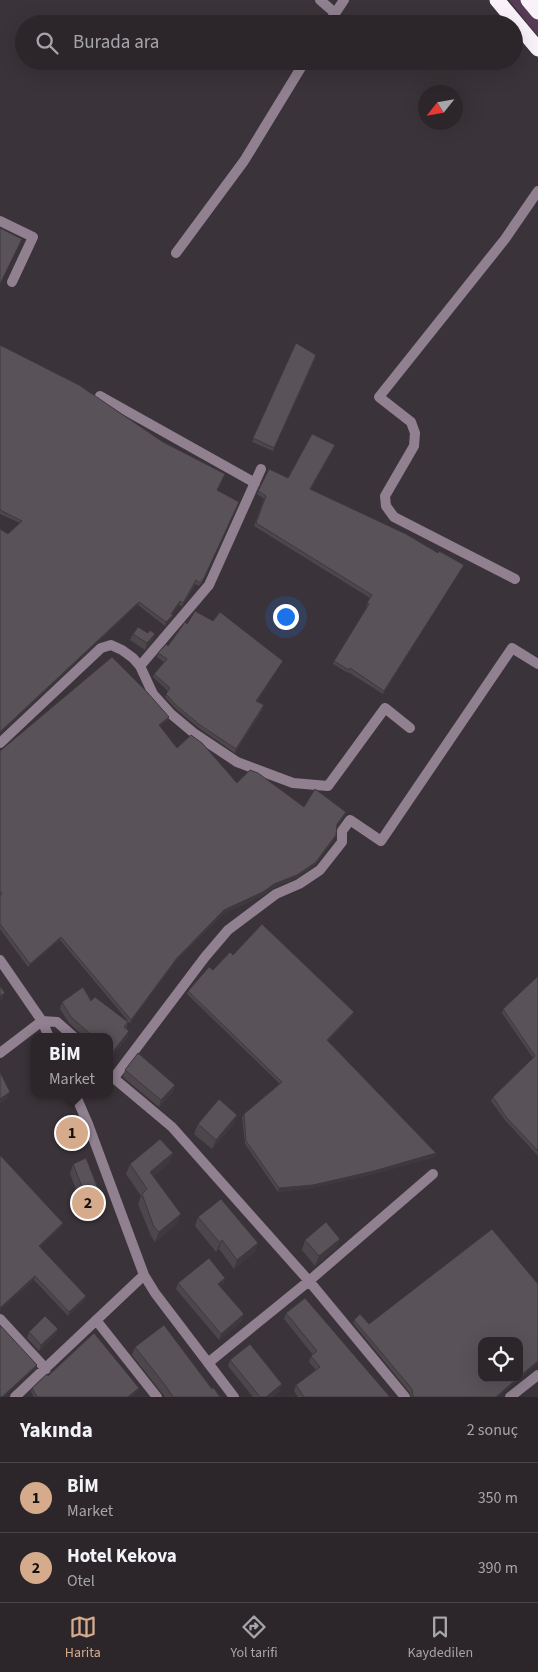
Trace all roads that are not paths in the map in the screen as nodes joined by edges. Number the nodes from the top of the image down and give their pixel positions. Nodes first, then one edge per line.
1 (320, 0) edge
2 (344, 0) edge
3 (497, 0) edge
4 (528, 0) edge
5 (538, 12) edge
6 (335, 13) joint
7 (510, 15) edge
8 (523, 31) edge
9 (538, 49) edge
10 (300, 70) edge
11 (538, 191) edge
12 (0, 221) edge
13 (176, 254) dead end
14 (12, 282) dead end
15 (100, 396) dead end
16 (261, 469) dead end
17 (255, 483) junction
18 (515, 579) dead end
19 (538, 664) edge
20 (140, 666) junction
21 (410, 728) dead end
22 (0, 743) edge
23 (0, 960) edge
24 (42, 1021) junction
25 (47, 1033) edge
26 (69, 1033) edge
27 (0, 1053) edge
28 (113, 1074) edge
29 (113, 1079) edge
30 (77, 1098) edge
31 (433, 1174) dead end
32 (144, 1275) junction
33 (309, 1281) junction
34 (0, 1319) edge
35 (96, 1320) junction
36 (208, 1363) junction
37 (46, 1369) junction
38 (538, 1374) edge
39 (14, 1397) edge
40 (157, 1397) edge
41 (234, 1397) edge
42 (405, 1397) edge
43 (510, 1397) edge

1 - 6 street
2 - 6 street
3 - 7 highway
4 - 5 highway
8 - 9 highway
10 - 13 street
11 - 18 street
12 - 14 street
15 - 17 street
16 - 17 street
17 - 20 street
19 - 28 street
20 - 21 street
20 - 22 street
23 - 24 street
24 - 25 street
24 - 26 street
24 - 27 street
29 - 33 street
30 - 32 street
31 - 33 street
32 - 35 street
32 - 36 street
33 - 36 street
33 - 42 street
34 - 37 street
35 - 37 street
35 - 40 street
36 - 41 street
37 - 39 street
38 - 43 street

